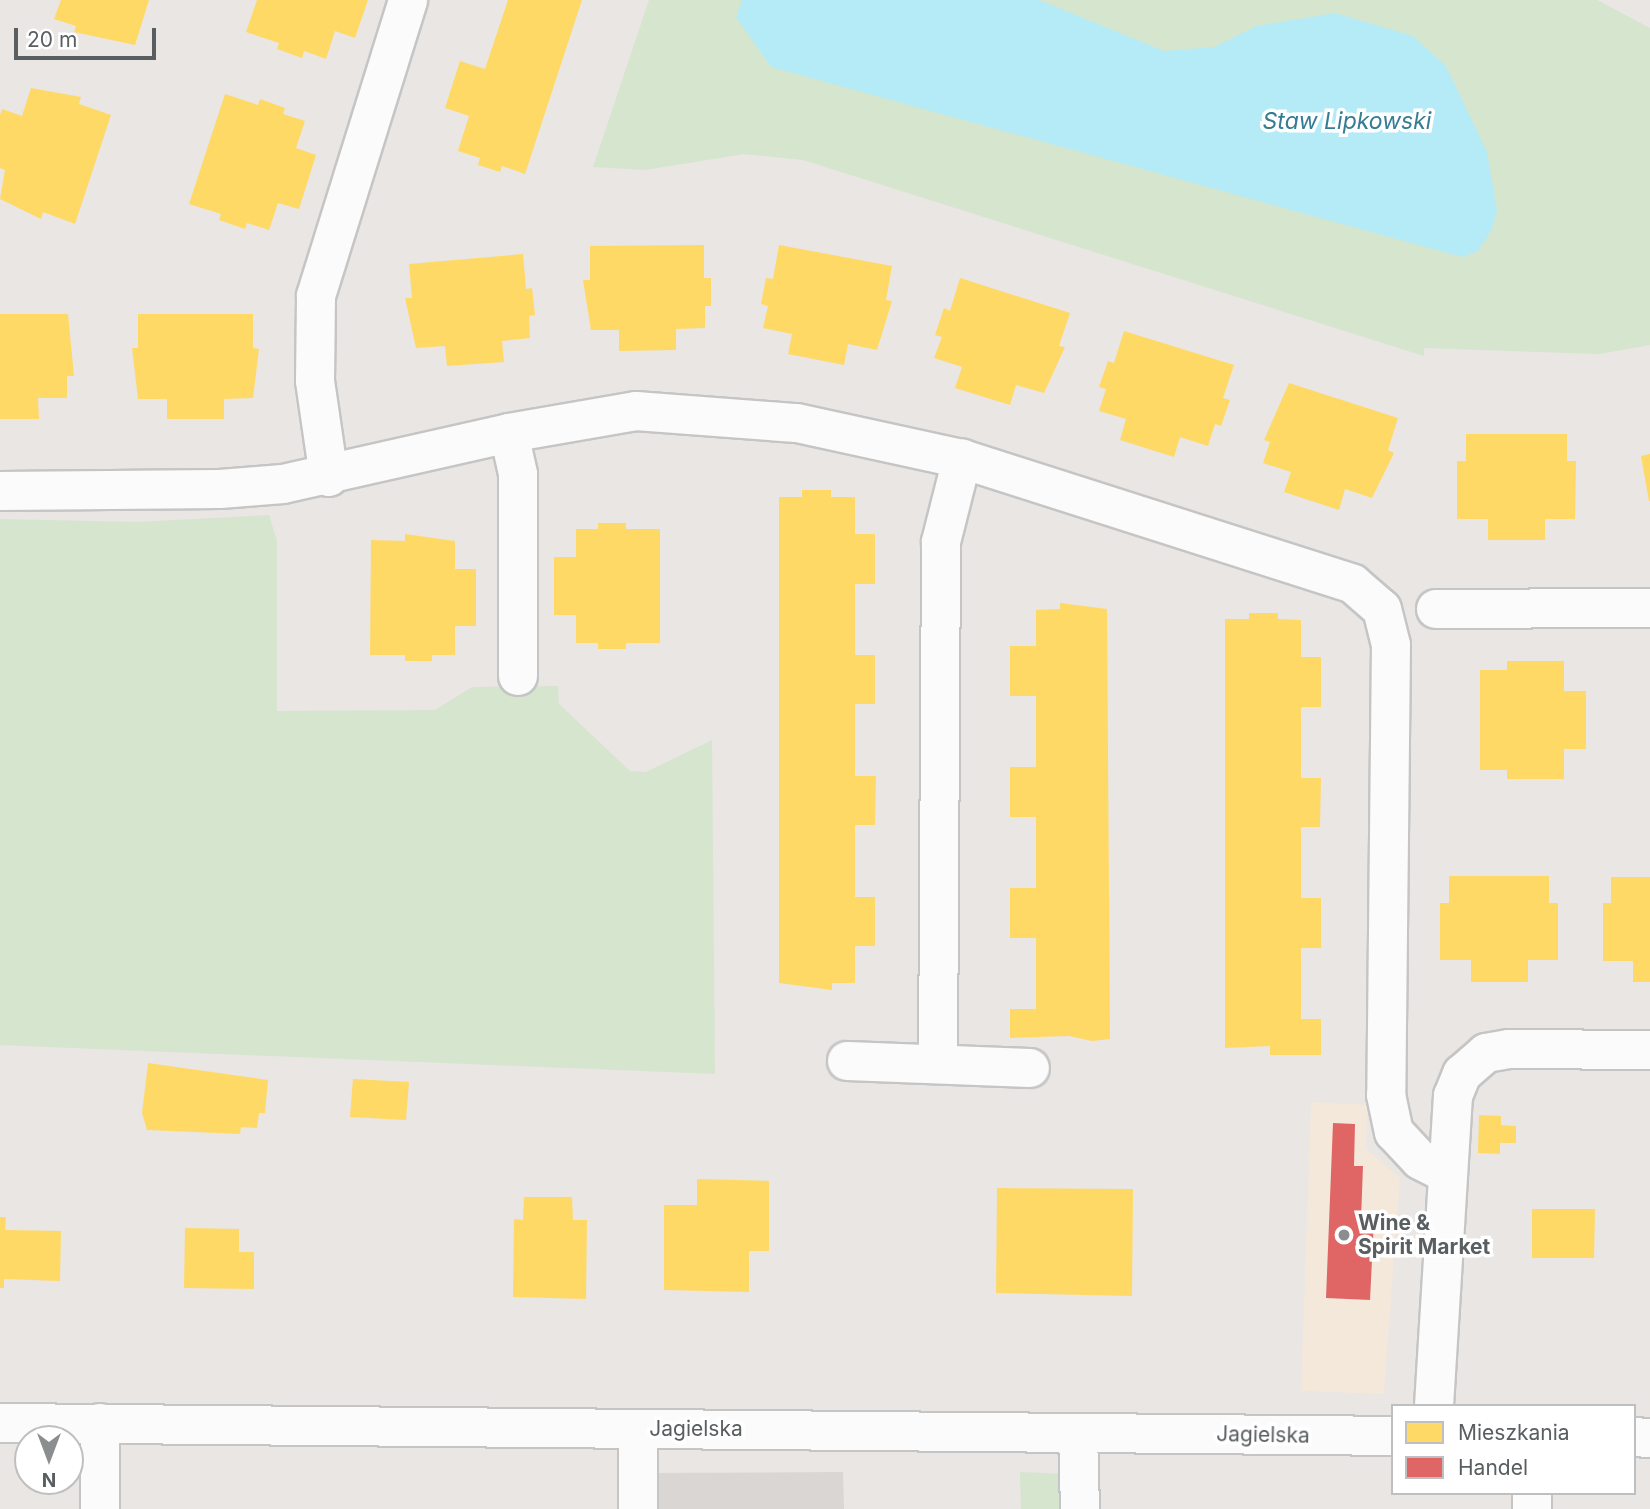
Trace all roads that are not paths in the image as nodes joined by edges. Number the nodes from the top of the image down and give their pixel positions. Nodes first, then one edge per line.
1 (408, 0) edge
2 (509, 433) junction
3 (962, 459) junction
4 (329, 477) junction
5 (0, 491) edge
6 (1650, 607) edge
7 (1436, 609) dead end
8 (518, 676) dead end
9 (1650, 1050) edge
10 (847, 1061) dead end
11 (938, 1064) junction
12 (1030, 1068) dead end
13 (1447, 1174) junction
14 (1434, 1404) edge
15 (0, 1423) edge
16 (100, 1423) junction
17 (638, 1429) junction
18 (1078, 1433) junction
19 (1391, 1437) edge
20 (100, 1509) edge
21 (638, 1509) edge
22 (1080, 1509) edge

1 - 4 street
2 - 3 street
2 - 4 street
2 - 8 street
3 - 11 street
3 - 13 street
4 - 5 street
6 - 7 street
9 - 13 street
10 - 11 street
11 - 12 street
13 - 14 street
15 - 16 street, Jagielska
16 - 17 street, Jagielska
16 - 20 street
17 - 18 street, Jagielska
17 - 21 street
18 - 19 street, Jagielska
18 - 22 street

